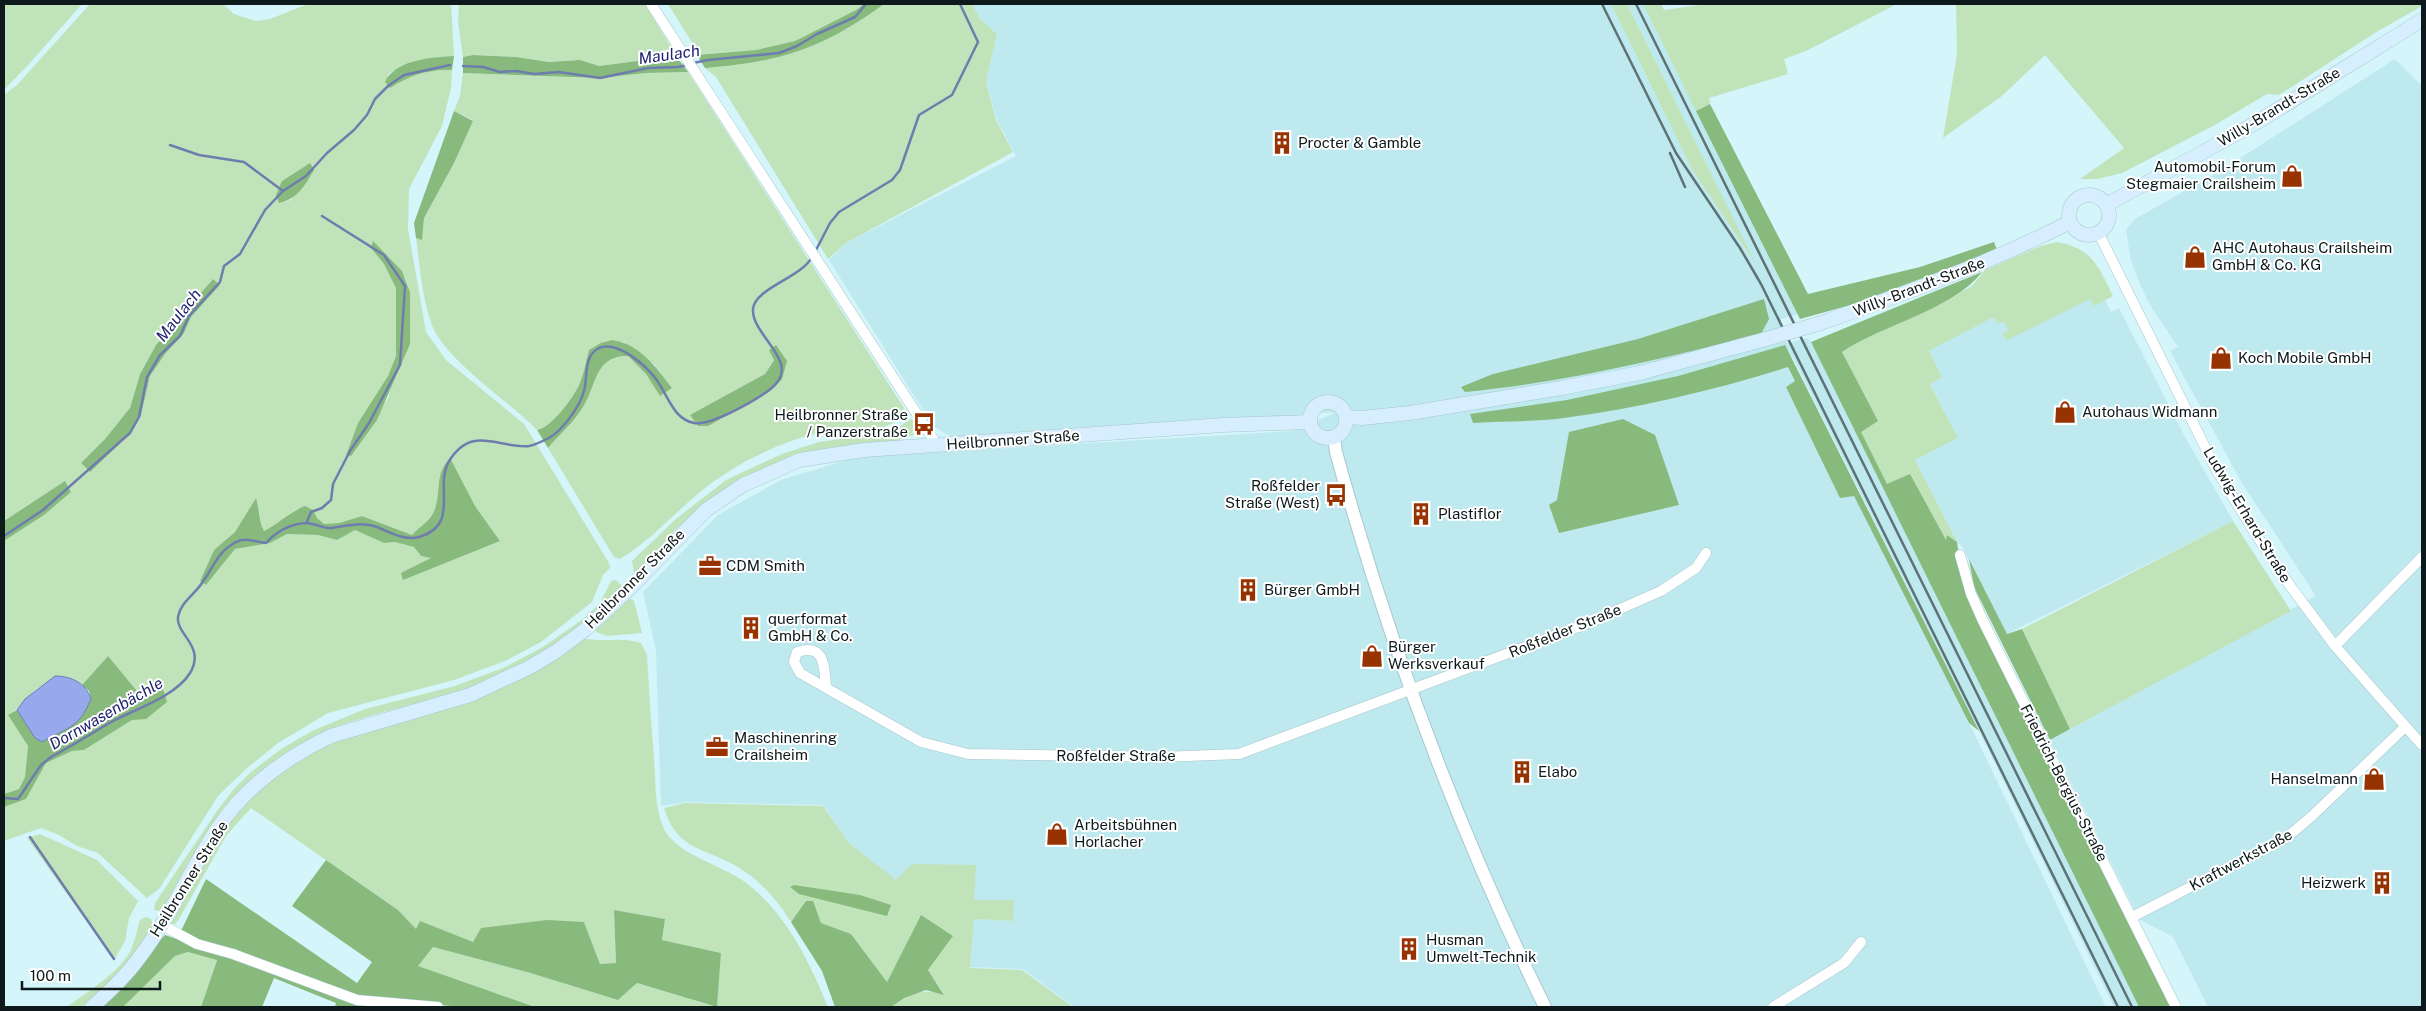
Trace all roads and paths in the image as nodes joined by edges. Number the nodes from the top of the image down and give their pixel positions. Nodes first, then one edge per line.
1 (651, 4) edge
2 (2422, 20) edge
3 (2106, 205) junction
4 (2070, 222) junction
5 (2098, 232) junction
6 (1346, 417) junction
7 (1310, 422) junction
8 (1334, 437) junction
9 (937, 445) junction
10 (1706, 553) dead end
11 (1960, 555) dead end
12 (2422, 557) edge
13 (2335, 646) junction
14 (826, 687) dead end
15 (1412, 690) junction
16 (2405, 727) junction
17 (2422, 745) edge
18 (2132, 917) junction
19 (162, 925) junction
20 (1861, 942) dead end
21 (92, 1007) edge
22 (438, 1007) edge
23 (1545, 1007) edge
24 (1773, 1007) edge
25 (2176, 1007) edge

1 - 9 street
2 - 3 main road, Willy-Brandt-Straße
3 - 4 main road
3 - 5 main road
4 - 5 main road
4 - 6 main road, Willy-Brandt-Straße, bridge
5 - 13 street, Ludwig-Erhard-Straße
6 - 7 main road
6 - 8 main road
7 - 8 main road
7 - 9 main road, Heilbronner Straße
8 - 15 street
9 - 19 main road, Heilbronner Straße
10 - 15 street, Roßfelder Straße
11 - 18 street, Friedrich-Bergius-Straße
12 - 13 street
13 - 16 street, Ludwig-Erhard-Straße
14 - 15 street, Roßfelder Straße
15 - 23 street
16 - 17 street, Ludwig-Erhard-Straße
16 - 18 street, Kraftwerkstraße
18 - 25 street, Friedrich-Bergius-Straße
19 - 21 main road, Heilbronner Straße
19 - 22 street
20 - 24 street

